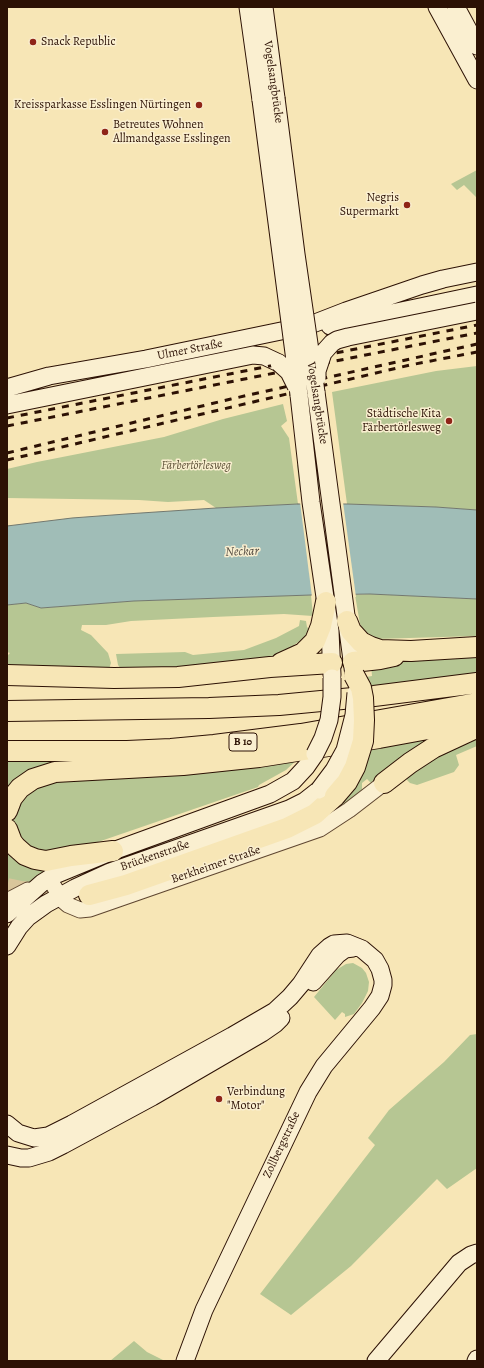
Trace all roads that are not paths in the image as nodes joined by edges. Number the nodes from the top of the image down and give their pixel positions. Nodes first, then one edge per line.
1 (248, 7) edge
2 (264, 7) edge
3 (437, 7) edge
4 (456, 7) edge
5 (477, 46) edge
6 (477, 80) edge
7 (268, 99) junction
8 (477, 272) edge
9 (477, 295) edge
10 (477, 311) edge
11 (310, 325) junction
12 (7, 388) edge
13 (316, 392) junction
14 (299, 396) junction
15 (7, 405) edge
16 (326, 602) joint
17 (339, 629) junction
18 (477, 647) edge
19 (411, 651) junction
20 (270, 667) junction
21 (343, 671) junction
22 (7, 675) edge
23 (477, 683) edge
24 (477, 703) edge
25 (7, 710) edge
26 (477, 720) edge
27 (477, 727) edge
28 (7, 752) edge
29 (292, 780) joint
30 (384, 783) joint
31 (327, 793) junction
32 (7, 811) edge
33 (7, 829) edge
34 (113, 851) junction
35 (45, 881) junction
36 (88, 895) tunnel mouth
37 (60, 896) junction
38 (7, 901) edge
39 (7, 914) edge
40 (23, 921) junction
41 (7, 933) edge
42 (7, 946) edge
43 (360, 948) junction
44 (7, 1124) edge
45 (7, 1154) edge
46 (477, 1253) edge
47 (185, 1361) edge
48 (376, 1361) edge

1 - 7 main road, Vogelsangbrücke
2 - 7 main road, Vogelsangbrücke
3 - 6 main road
4 - 5 main road
7 - 13 main road, Vogelsangbrücke, bridge
7 - 14 main road, Vogelsangbrücke, bridge
8 - 11 main road, Ulmer Straße
9 - 11 main road, Ulmer Straße
10 - 13 main road, bridge
11 - 12 main road, Ulmer Straße
13 - 17 main road, Vogelsangbrücke
14 - 15 main road, bridge
14 - 16 main road, Vogelsangbrücke
16 - 17 highway
17 - 19 highway
17 - 20 highway
17 - 21 main road, Vogelsangbrücke
18 - 19 highway
19 - 21 highway
20 - 21 highway
20 - 22 highway
21 - 29 main road, Vogelsangbrücke, bridge
21 - 31 main road, Vogelsangbrücke, bridge
21 - 31 highway, bridge
23 - 25 highway
24 - 28 highway, B 10
26 - 32 highway
27 - 30 highway
29 - 34 main road, Brückenstraße
30 - 37 street, Berkheimer Straße
31 - 36 highway
31 - 37 main road, Brückenstraße
33 - 34 highway
34 - 35 main road, Brückenstraße
35 - 37 street, Berkheimer Straße
35 - 38 street, Brückenstraße
35 - 39 main road, Brückenstraße
37 - 40 main road, Brückenstraße
40 - 41 street
40 - 42 main road, Brückenstraße
43 - 44 main road, Zollbergstraße
43 - 45 main road
43 - 47 main road, Zollbergstraße
46 - 48 main road

